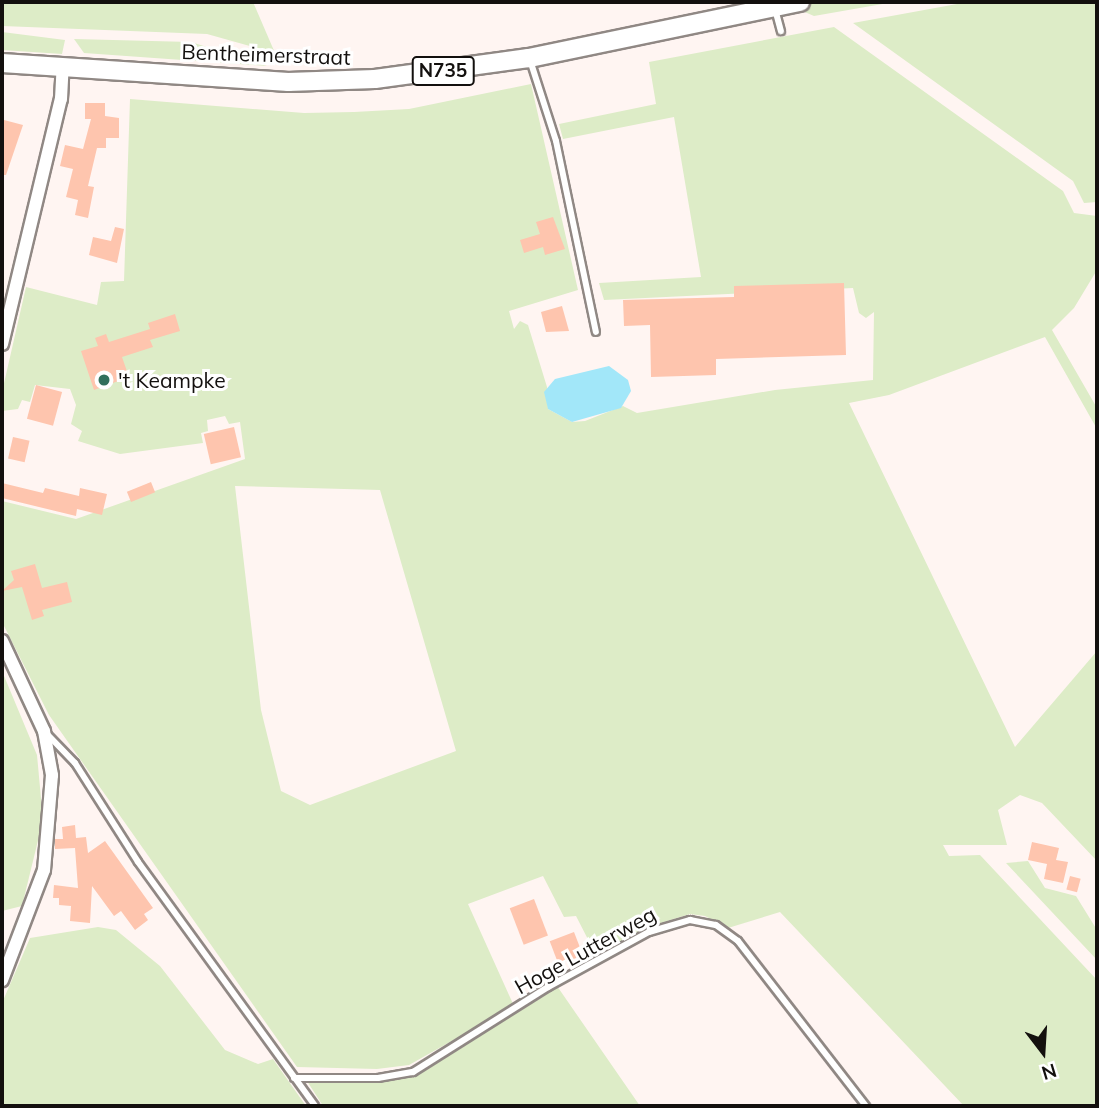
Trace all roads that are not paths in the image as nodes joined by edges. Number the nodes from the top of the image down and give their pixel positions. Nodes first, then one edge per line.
1 (800, 2) edge
2 (778, 3) edge
3 (781, 31) dead end
4 (529, 58) junction
5 (2, 63) edge
6 (63, 65) junction
7 (596, 332) dead end
8 (2, 344) edge
9 (2, 641) edge
10 (44, 731) junction
11 (2, 980) edge
12 (294, 1078) junction
13 (315, 1106) edge
14 (866, 1106) edge

1 - 2 main road, Bentheimerstraat / N735
2 - 3 lane
2 - 4 main road, Bentheimerstraat / N735
4 - 6 main road, Bentheimerstraat / N735
4 - 7 lane
5 - 6 main road, Bentheimerstraat / N735
6 - 8 street
9 - 10 street
10 - 11 street
10 - 12 lane
12 - 13 lane
12 - 14 lane, Hoge Lutterweg

